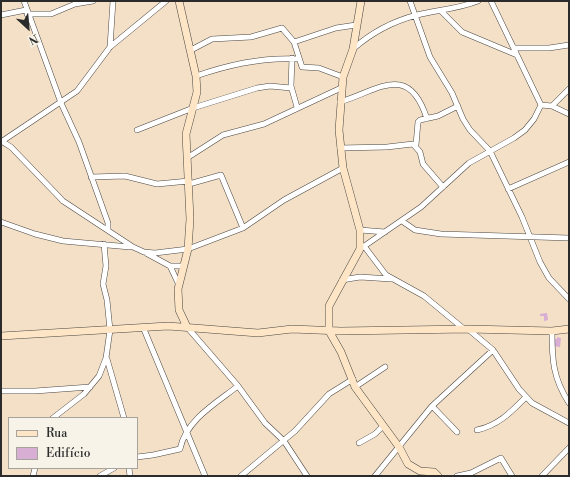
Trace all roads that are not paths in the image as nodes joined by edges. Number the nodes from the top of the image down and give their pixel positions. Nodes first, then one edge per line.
1 (24, 1) edge
2 (88, 1) edge
3 (93, 1) edge
4 (113, 1) edge
5 (166, 1) edge
6 (179, 1) edge
7 (361, 1) edge
8 (410, 1) edge
9 (478, 1) edge
10 (491, 1) edge
11 (441, 11) junction
12 (27, 12) junction
13 (1, 15) edge
14 (416, 16) junction
15 (356, 25) junction
16 (294, 42) junction
17 (569, 45) edge
18 (110, 47) junction
19 (514, 48) junction
20 (353, 49) junction
21 (191, 50) junction
22 (517, 55) junction
23 (292, 58) junction
24 (299, 59) junction
25 (196, 76) junction
26 (343, 77) junction
27 (292, 88) junction
28 (341, 88) junction
29 (569, 89) edge
30 (340, 102) junction
31 (61, 103) junction
32 (541, 105) junction
33 (458, 106) junction
34 (552, 106) junction
35 (297, 107) junction
36 (193, 108) junction
37 (569, 114) edge
38 (427, 119) junction
39 (137, 130) dead end
40 (1, 142) edge
41 (416, 145) junction
42 (340, 148) junction
43 (490, 151) junction
44 (187, 158) junction
45 (569, 162) edge
46 (343, 168) junction
47 (91, 177) junction
48 (189, 183) junction
49 (443, 187) junction
50 (508, 189) junction
51 (402, 221) junction
52 (1, 222) edge
53 (243, 228) junction
54 (108, 230) junction
55 (360, 230) junction
56 (384, 232) junction
57 (529, 237) junction
58 (569, 238) edge
59 (104, 244) junction
60 (133, 247) junction
61 (188, 248) junction
62 (362, 248) junction
63 (144, 252) junction
64 (170, 266) junction
65 (184, 266) junction
66 (342, 280) junction
67 (392, 280) junction
68 (179, 286) junction
69 (569, 299) edge
70 (143, 327) junction
71 (187, 328) junction
72 (466, 329) junction
73 (569, 329) edge
74 (110, 330) junction
75 (329, 331) junction
76 (552, 332) junction
77 (1, 336) edge
78 (493, 350) junction
79 (106, 358) junction
80 (386, 367) dead end
81 (353, 379) junction
82 (238, 386) junction
83 (90, 387) junction
84 (356, 387) junction
85 (1, 391) edge
86 (526, 397) junction
87 (569, 403) edge
88 (432, 406) junction
89 (54, 417) edge
90 (124, 417) edge
91 (560, 417) junction
92 (569, 417) edge
93 (569, 423) edge
94 (383, 426) junction
95 (477, 430) dead end
96 (186, 431) junction
97 (457, 432) dead end
98 (284, 441) junction
99 (359, 443) dead end
100 (399, 448) junction
101 (569, 448) edge
102 (138, 457) edge
103 (112, 469) edge
104 (247, 474) edge
105 (100, 476) edge
106 (205, 476) edge
107 (241, 476) edge
108 (307, 476) edge
109 (376, 476) edge
110 (438, 476) edge
111 (457, 476) edge
112 (512, 476) edge
113 (542, 476) edge

1 - 12 street
2 - 3 street
2 - 12 street
4 - 18 street
5 - 18 street
6 - 21 street
7 - 15 street
8 - 14 street
9 - 11 street
10 - 19 street
11 - 14 street
11 - 22 street
12 - 13 street
12 - 31 street
14 - 20 street
14 - 33 street
15 - 16 street
15 - 20 street
16 - 21 street
16 - 24 street
17 - 19 street
18 - 31 street
19 - 22 street
20 - 26 street
21 - 25 street
22 - 32 street
23 - 24 street
23 - 25 street
23 - 27 street
24 - 26 street
25 - 36 street
26 - 28 street
27 - 35 street
27 - 36 street
28 - 30 street
28 - 35 street
29 - 34 street
30 - 38 street
30 - 42 street
31 - 40 street
31 - 47 street
32 - 34 street
32 - 43 street
33 - 38 street
33 - 43 street
34 - 37 street
35 - 44 street
36 - 39 street
36 - 44 street
38 - 41 street
40 - 54 street
41 - 42 street
41 - 49 street
42 - 46 street
43 - 49 street
43 - 50 street
44 - 48 street
45 - 50 street
46 - 53 street
46 - 55 street
47 - 48 street
47 - 54 street
48 - 53 street
48 - 61 street
49 - 51 street
50 - 57 street
51 - 56 street
51 - 57 street
52 - 59 street
53 - 61 street
54 - 60 street
55 - 56 street
55 - 62 street
56 - 62 street
57 - 58 street
57 - 69 street
59 - 60 street
59 - 74 street
60 - 63 street
61 - 63 street
61 - 65 street
62 - 66 street
62 - 67 street
63 - 64 street
64 - 65 street
64 - 68 street
65 - 68 street
66 - 67 street
66 - 75 street
67 - 72 street
68 - 71 street
70 - 71 street
70 - 74 street
70 - 96 street
71 - 75 street
71 - 82 street
72 - 75 street
72 - 76 street
72 - 78 street
73 - 76 street
74 - 77 street
74 - 79 street
75 - 81 street
76 - 87 street
78 - 86 street
78 - 88 street
79 - 83 street
79 - 90 street
80 - 84 street
81 - 84 street
81 - 98 street
82 - 96 street
82 - 98 street
83 - 85 street
83 - 89 street
84 - 94 street
86 - 91 street
86 - 95 street
88 - 97 street
88 - 100 street
91 - 92 street
91 - 93 street
94 - 99 street
94 - 100 street
96 - 102 street
96 - 106 street
98 - 104 street
98 - 108 street
100 - 109 street
100 - 110 street
101 - 113 street
103 - 105 street
104 - 107 street
111 - 112 street

